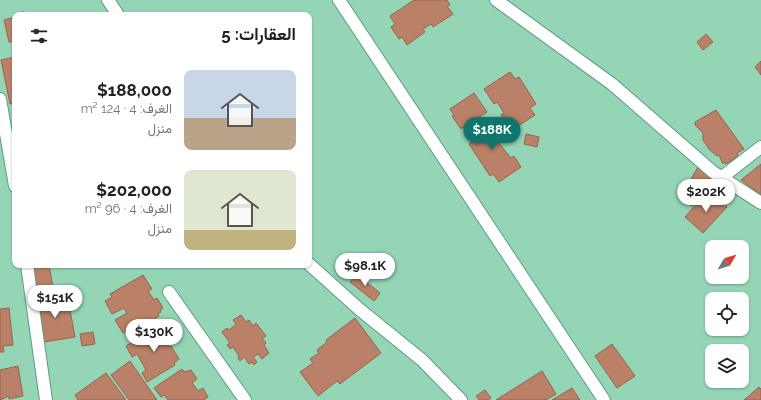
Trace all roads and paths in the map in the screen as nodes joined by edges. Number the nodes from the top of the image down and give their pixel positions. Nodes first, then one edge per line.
1 (108, 0) edge
2 (339, 0) edge
3 (496, 0) edge
4 (116, 12) edge
5 (0, 99) edge
6 (761, 147) edge
7 (12, 169) edge
8 (721, 178) junction
9 (761, 203) edge
10 (312, 267) edge
11 (27, 268) edge
12 (169, 292) dead end
13 (46, 400) edge
14 (245, 400) edge
15 (461, 400) edge
16 (604, 400) edge

1 - 4 street
2 - 16 street
3 - 8 street
5 - 7 street
6 - 8 street
8 - 9 street
10 - 15 street
11 - 13 street
12 - 14 street

